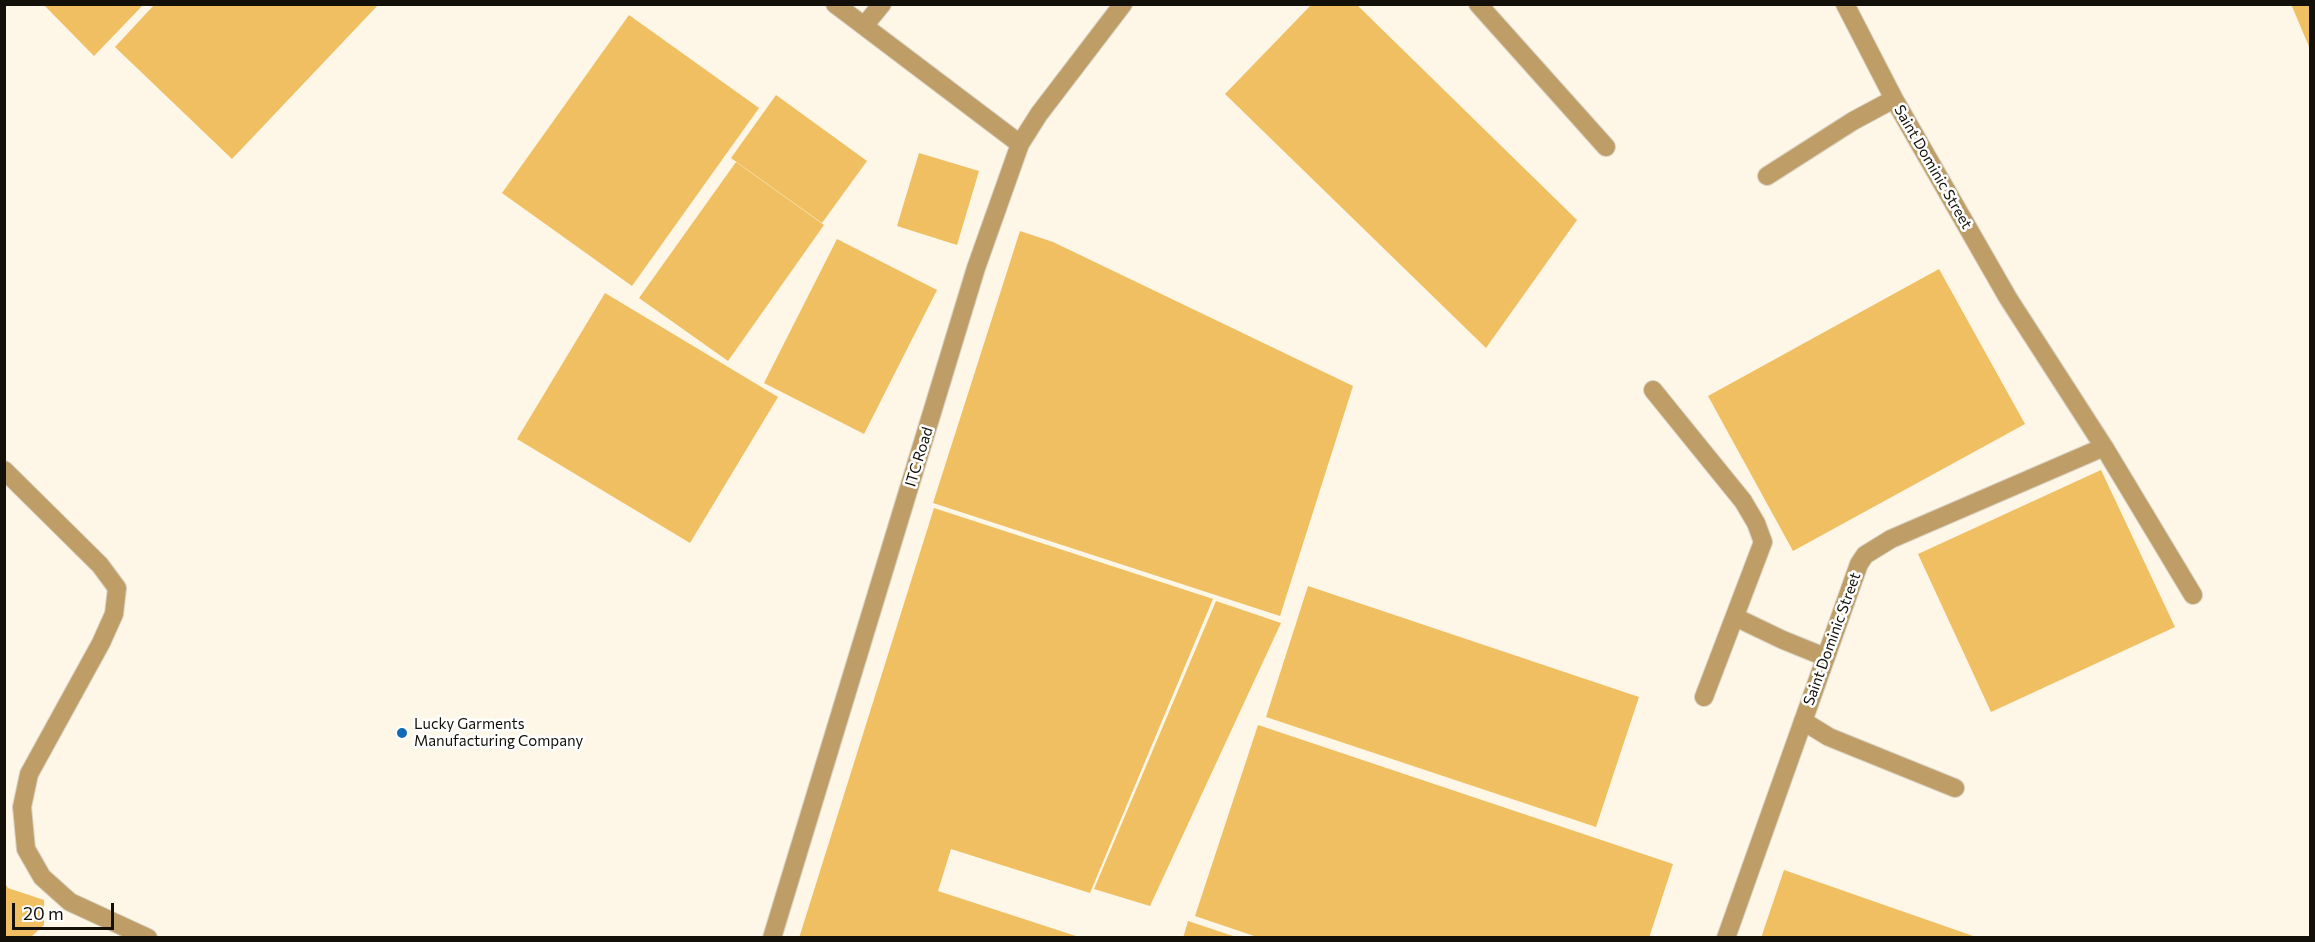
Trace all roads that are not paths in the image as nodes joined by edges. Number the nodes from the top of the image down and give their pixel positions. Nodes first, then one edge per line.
1 (835, 4) edge
2 (882, 4) edge
3 (1123, 4) edge
4 (1479, 4) edge
5 (1845, 4) edge
6 (864, 26) junction
7 (1894, 99) junction
8 (1020, 144) junction
9 (1605, 147) dead end
10 (1767, 176) dead end
11 (1653, 390) dead end
12 (2104, 447) junction
13 (4, 470) edge
14 (2193, 595) dead end
15 (1735, 617) junction
16 (1825, 657) junction
17 (1704, 696) dead end
18 (1803, 721) junction
19 (1955, 788) dead end
20 (148, 938) edge
21 (772, 938) edge
22 (1726, 938) edge

1 - 6 street
2 - 6 street
3 - 8 street, ITC Road
4 - 9 street
5 - 7 street, Saint Dominic Street
6 - 8 street
7 - 10 street
7 - 12 street, Saint Dominic Street
8 - 21 street, ITC Road
11 - 15 street
12 - 14 street, Saint Dominic Street
12 - 16 street, Saint Dominic Street
13 - 20 street
15 - 16 street
15 - 17 street
16 - 18 street, Saint Dominic Street
18 - 19 street
18 - 22 street, Saint Dominic Street

